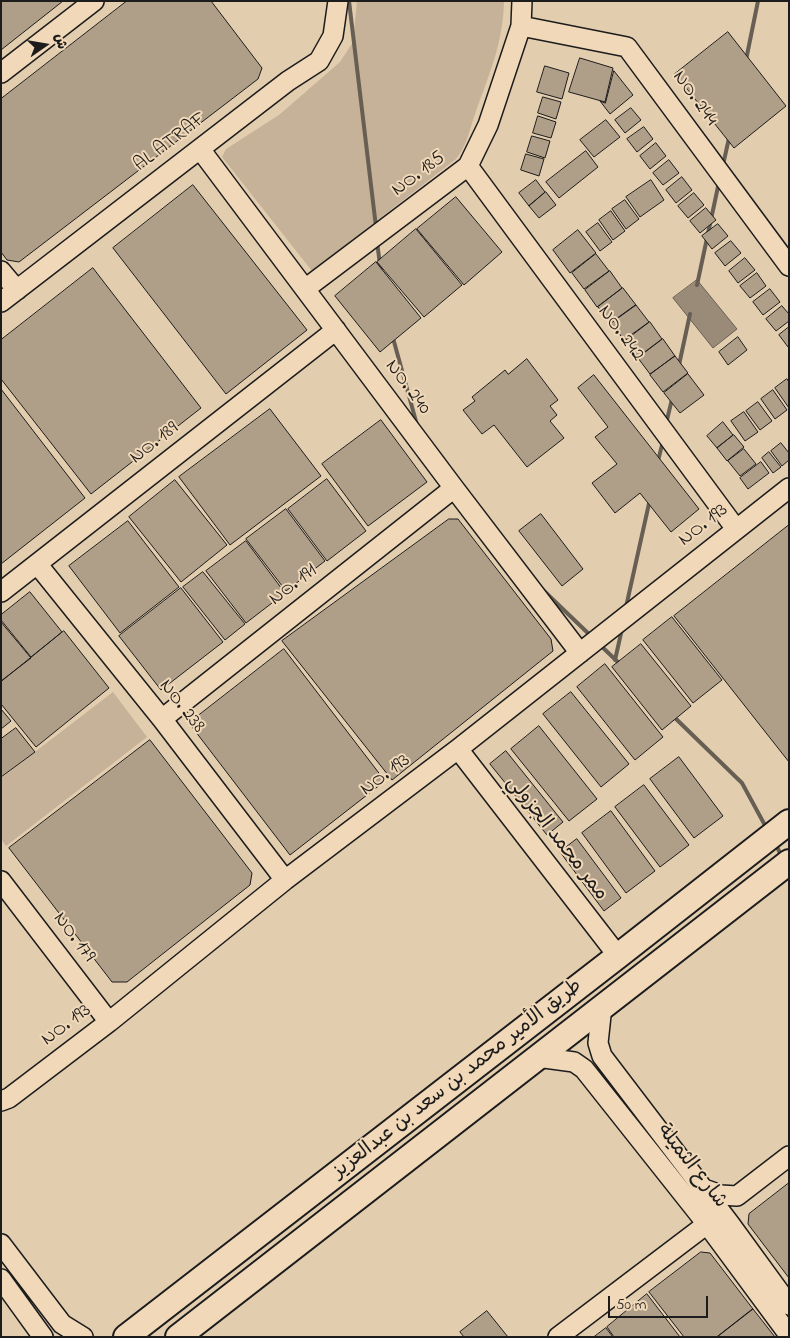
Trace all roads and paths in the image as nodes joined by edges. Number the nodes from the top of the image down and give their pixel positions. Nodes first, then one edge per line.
1 (94, 1) edge
2 (338, 1) edge
3 (522, 1) edge
4 (521, 26) junction
5 (1, 73) edge
6 (200, 149) junction
7 (468, 166) junction
8 (788, 263) edge
9 (1, 271) edge
10 (305, 289) junction
11 (16, 290) junction
12 (1, 302) edge
13 (336, 330) junction
14 (454, 488) junction
15 (789, 488) edge
16 (736, 529) junction
17 (38, 565) junction
18 (1, 592) edge
19 (580, 653) junction
20 (162, 719) junction
21 (458, 749) junction
22 (789, 822) edge
23 (789, 862) edge
24 (285, 880) junction
25 (1, 881) edge
26 (618, 956) junction
27 (602, 1006) junction
28 (108, 1022) junction
29 (537, 1057) junction
30 (4, 1102) edge
31 (789, 1156) edge
32 (704, 1189) junction
33 (737, 1196) junction
34 (707, 1224) junction
35 (730, 1224) junction
36 (1, 1244) edge
37 (1, 1279) edge
38 (789, 1305) edge
39 (789, 1335) edge
40 (43, 1337) edge
41 (83, 1337) edge
42 (126, 1337) edge
43 (178, 1337) edge
44 (558, 1337) edge

1 - 5 street
2 - 6 street, AL ATRAF
3 - 4 street, NO. 185
4 - 7 street, NO. 185
4 - 8 street, NO. 244
6 - 10 street, NO. 240
6 - 11 street, AL ATRAF
7 - 10 street, NO. 185
7 - 16 street, NO. 242
9 - 11 street
10 - 13 street, NO. 240
11 - 12 street, AL ATRAF
13 - 14 street, NO. 240
13 - 17 street, NO. 189
14 - 19 street, NO. 240
14 - 20 street, NO. 191
15 - 16 street, NO. 193
16 - 19 street, NO. 193
17 - 18 street, NO. 189
17 - 20 street, NO. 238
19 - 21 street, NO. 193
20 - 24 street, NO. 238
21 - 24 street, NO. 193
21 - 26 street, ممر محمد الجزولي
22 - 26 main road, طريق الأمير محمد بن سعد بن عبدالعزيز
23 - 27 main road, طريق الأمير محمد بن سعد بن عبدالعزيز
24 - 28 street, NO. 193
25 - 28 street, NO. 179
26 - 42 main road, طريق الأمير محمد بن سعد بن عبدالعزيز
27 - 29 main road, طريق الأمير محمد بن سعد بن عبدالعزيز
27 - 32 street, شارع الثميلة
28 - 30 street, NO. 193
29 - 34 street, شارع الثميلة
29 - 43 main road, طريق الأمير محمد بن سعد بن عبدالعزيز
31 - 33 street
32 - 33 street
32 - 35 street, شارع الثميلة
33 - 35 street
34 - 39 street, شارع الثميلة
34 - 44 street
35 - 38 street, شارع الثميلة
36 - 41 street
37 - 40 street

